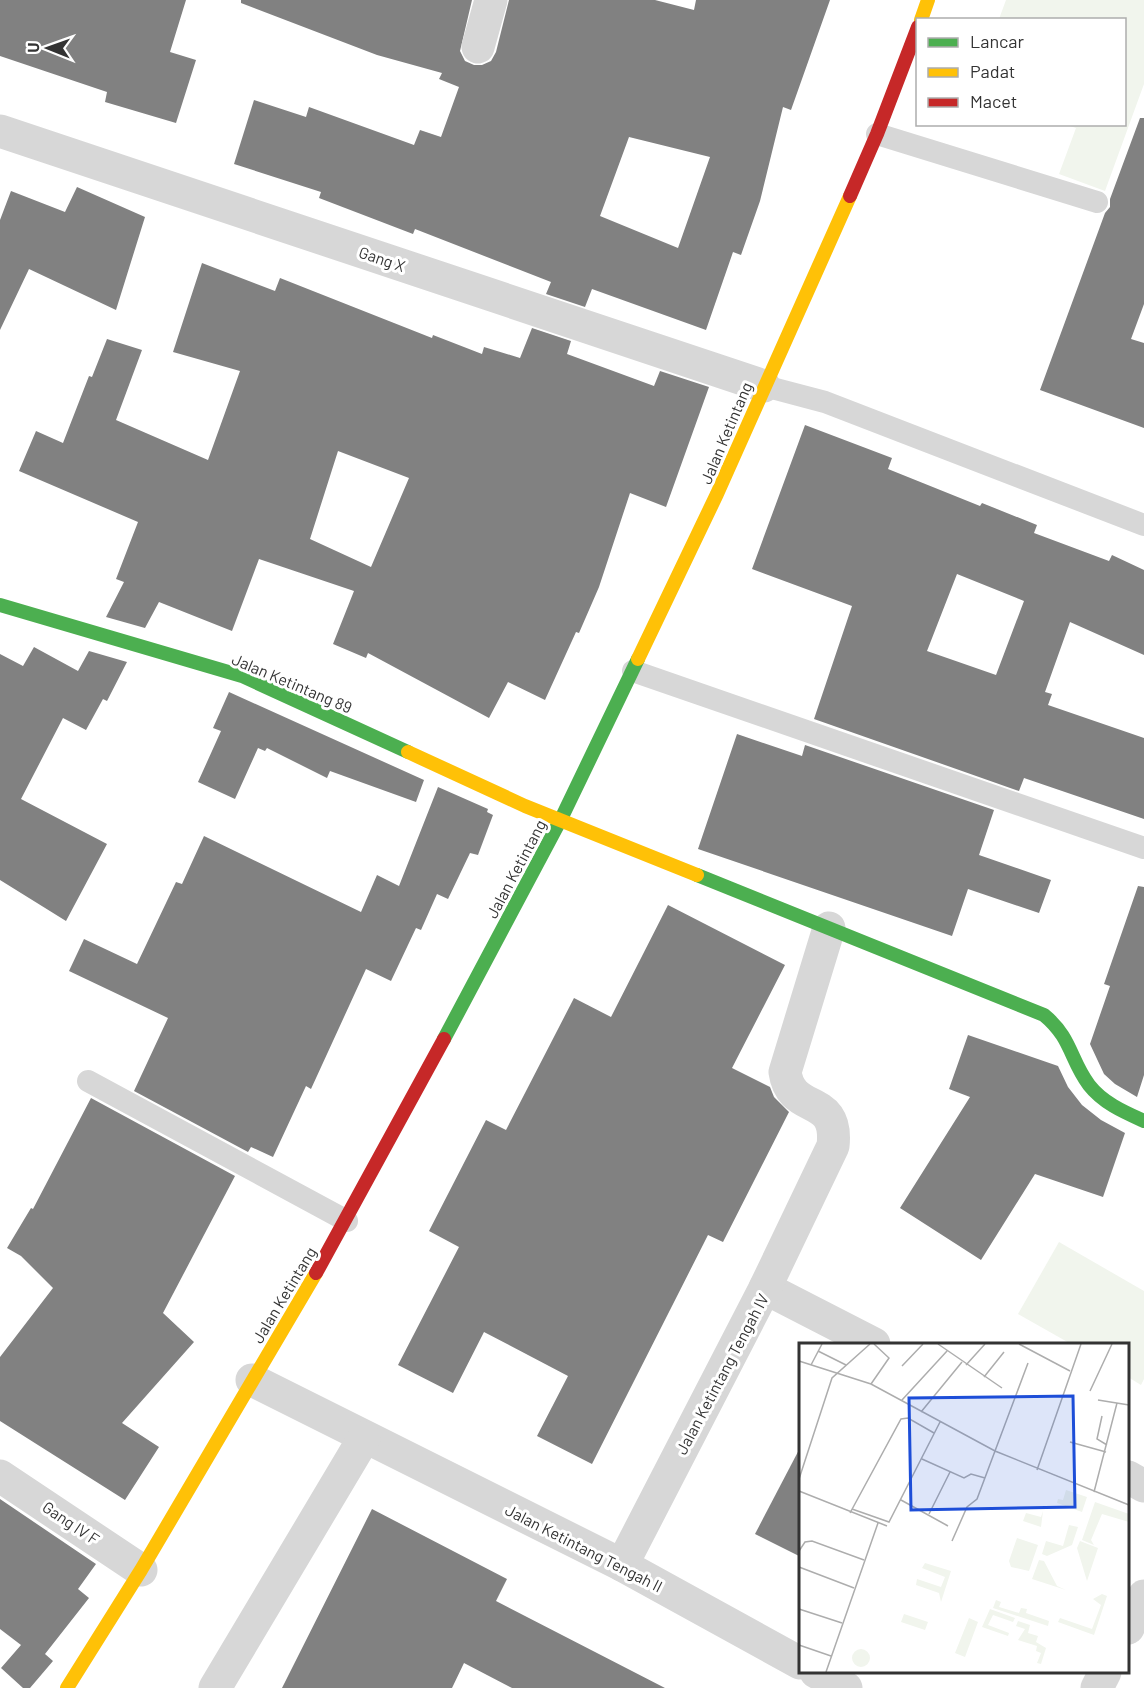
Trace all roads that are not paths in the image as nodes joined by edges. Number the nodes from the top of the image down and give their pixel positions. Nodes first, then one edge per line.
1 (490, 0) edge
2 (928, 0) edge
3 (922, 18) edge
4 (916, 32) edge
5 (478, 47) dead end
6 (0, 131) edge
7 (877, 134) junction
8 (1097, 202) dead end
9 (764, 386) junction
10 (1144, 525) edge
11 (0, 605) edge
12 (633, 670) junction
13 (561, 819) junction
14 (1144, 848) edge
15 (829, 928) junction
16 (88, 1081) dead end
17 (1144, 1121) edge
18 (347, 1221) junction
19 (765, 1288) junction
20 (872, 1343) edge
21 (252, 1380) junction
22 (364, 1438) junction
23 (0, 1476) edge
24 (1129, 1478) edge
25 (1144, 1486) edge
26 (622, 1565) junction
27 (141, 1570) junction
28 (1144, 1596) edge
29 (1129, 1626) edge
30 (799, 1662) edge
31 (820, 1673) edge
32 (1104, 1673) edge
33 (67, 1688) edge
34 (215, 1688) edge
35 (846, 1688) edge
36 (1096, 1688) edge

1 - 5 street
2 - 3 street
4 - 7 street, Jalan Ketintang
6 - 9 street, Gang X
7 - 8 lane
7 - 9 street, Jalan Ketintang
9 - 10 lane
9 - 12 street, Jalan Ketintang
11 - 13 street, Jalan Ketintang 89
12 - 13 street, Jalan Ketintang
12 - 14 lane
13 - 15 street, Jalan Ketintang 89
13 - 18 street, Jalan Ketintang
15 - 17 street, Jalan Ketintang 89
15 - 19 street
16 - 18 lane
18 - 21 street, Jalan Ketintang
19 - 20 street, Jalan Ketintang Tengah IV
19 - 26 street, Jalan Ketintang Tengah IV
21 - 22 street, Jalan Ketintang Tengah II
21 - 27 street, Jalan Ketintang
22 - 26 street, Jalan Ketintang Tengah II
22 - 34 street
23 - 27 street, Gang IV F
24 - 25 street
26 - 30 street, Jalan Ketintang Tengah II
27 - 33 street, Jalan Ketintang
28 - 29 street
31 - 35 street
32 - 36 street

